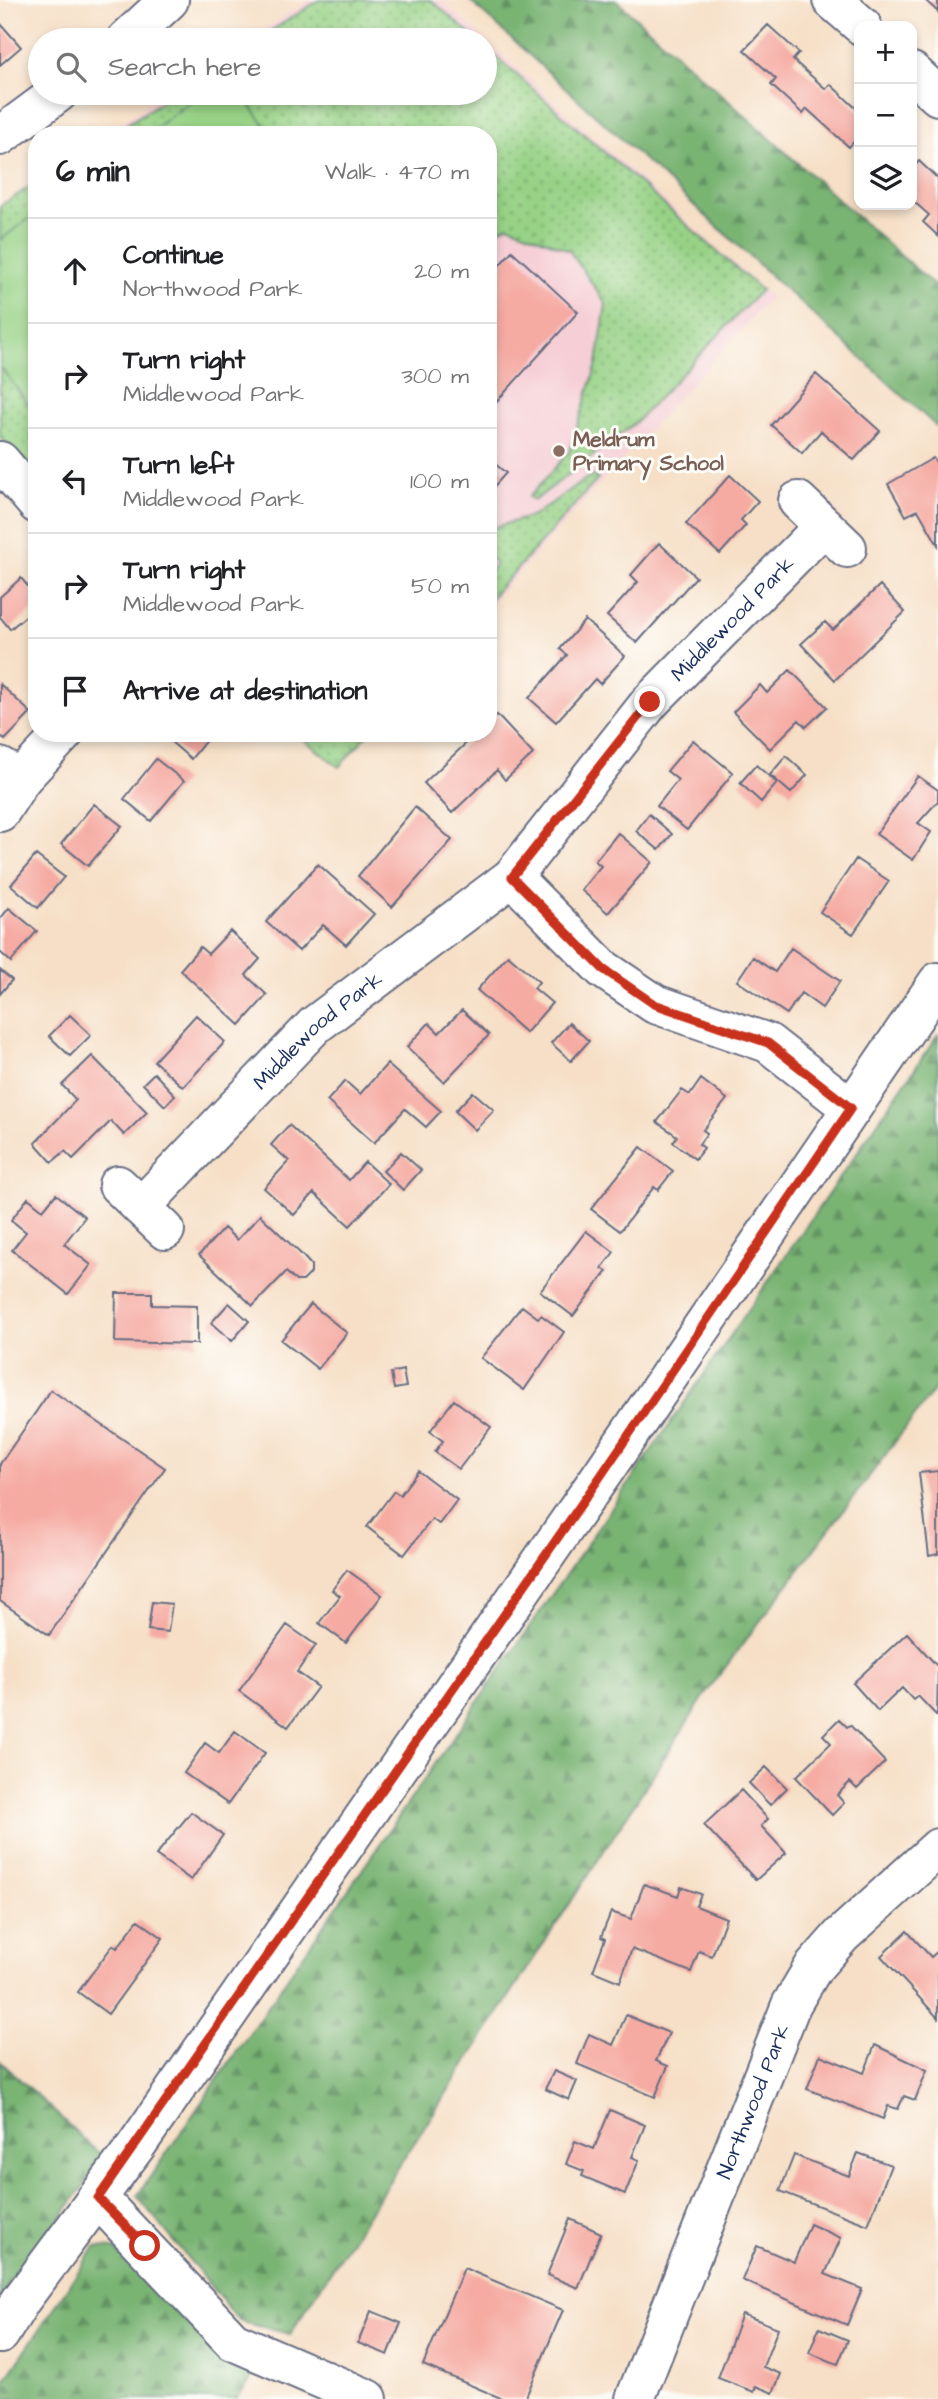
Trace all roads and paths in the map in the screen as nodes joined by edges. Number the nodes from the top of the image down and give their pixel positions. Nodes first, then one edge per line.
1 (169, 0) edge
2 (139, 28) edge
3 (917, 77) edge
4 (938, 96) edge
5 (42, 105) edge
6 (0, 136) edge
7 (0, 461) edge
8 (28, 494) edge
9 (823, 525) dead end
10 (52, 742) edge
11 (10, 773) edge
12 (0, 812) edge
13 (512, 877) junction
14 (938, 982) edge
15 (851, 1108) junction
16 (141, 1207) dead end
17 (938, 1848) edge
18 (98, 2198) junction
19 (0, 2334) edge
20 (368, 2399) edge
21 (635, 2399) edge

1 - 2 street
3 - 4 street
5 - 6 street
7 - 8 street
9 - 13 street, Middlewood Park
10 - 11 street
11 - 12 street
13 - 15 street
13 - 16 street, Middlewood Park
14 - 15 street
15 - 18 street
17 - 21 street, Northwood Park
18 - 19 street
18 - 20 street

